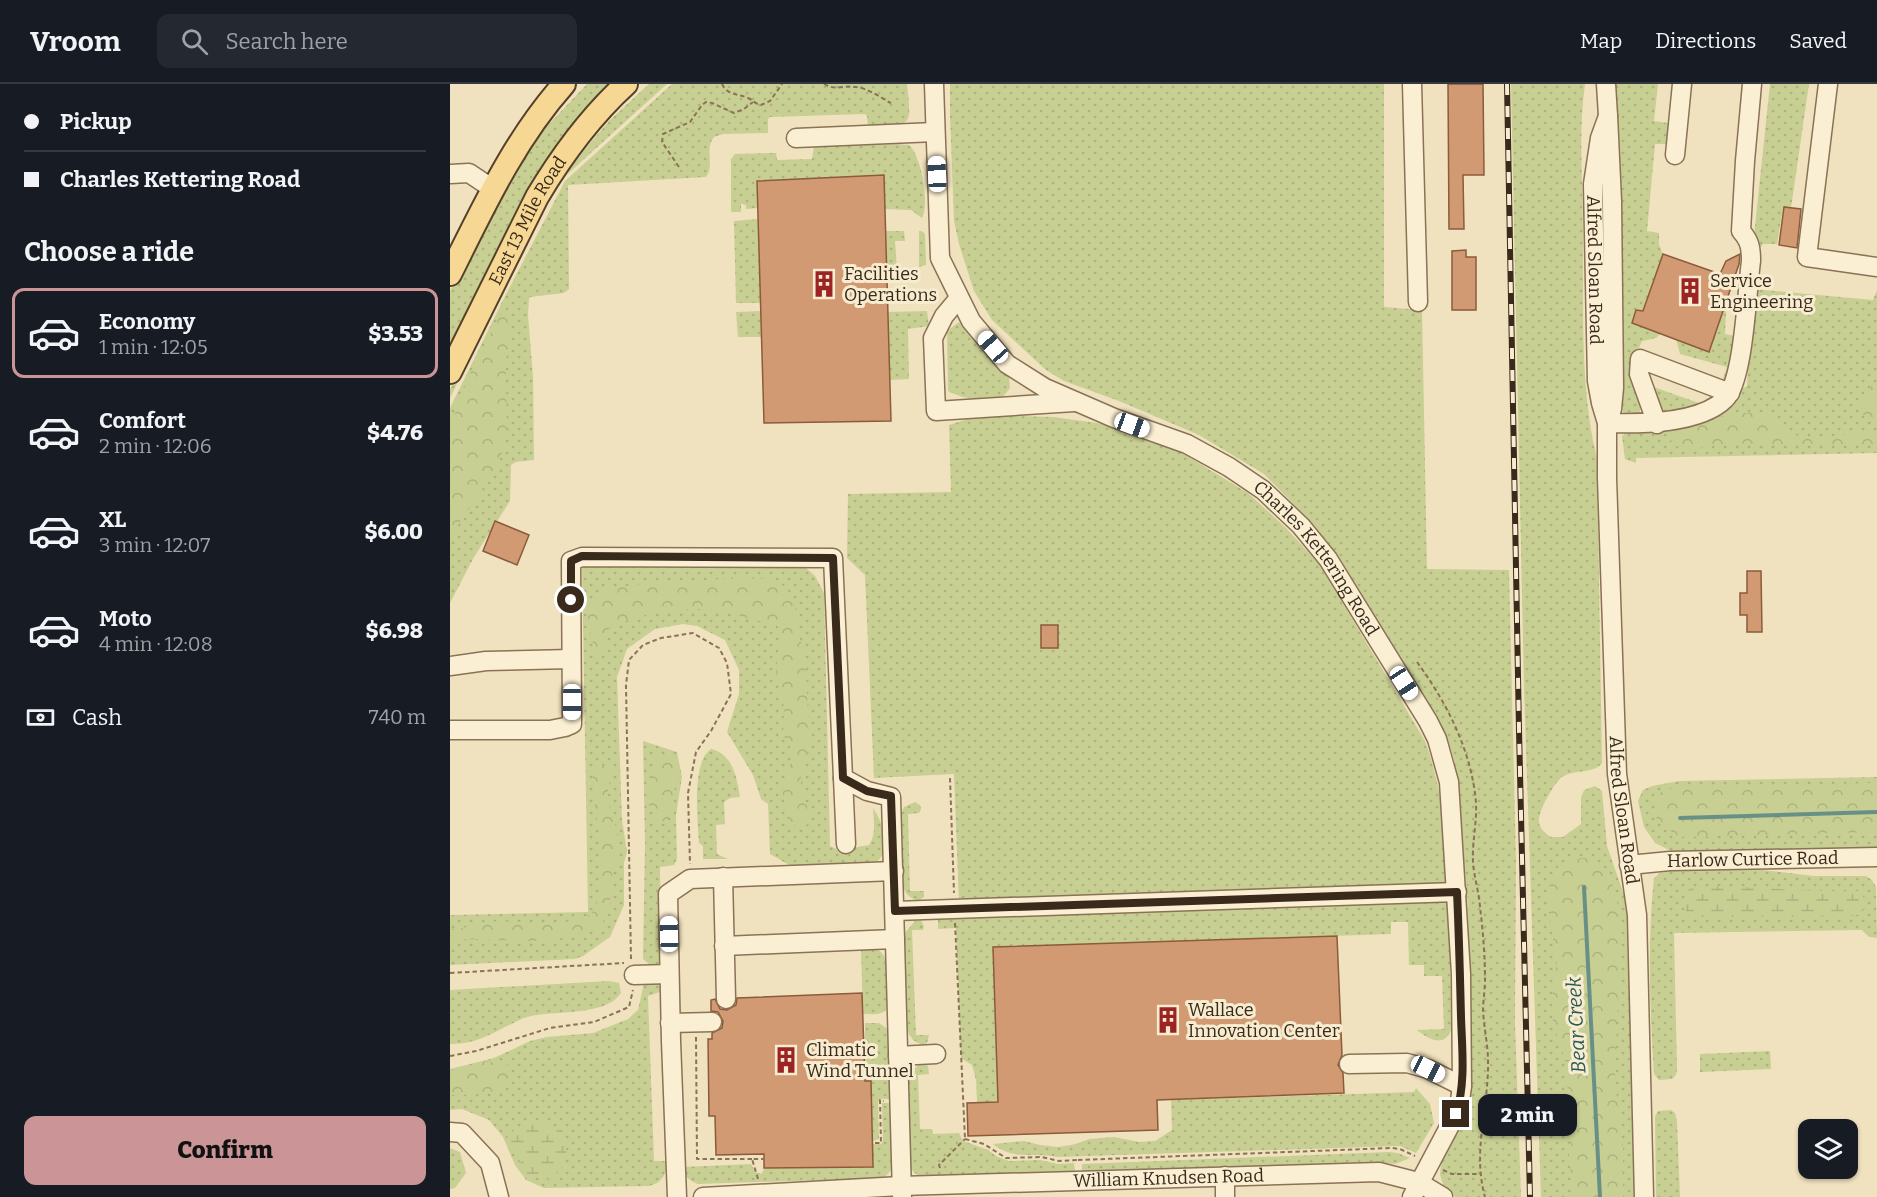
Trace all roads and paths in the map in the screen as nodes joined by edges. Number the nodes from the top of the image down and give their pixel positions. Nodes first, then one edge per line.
1 (564, 84) edge
2 (626, 84) edge
3 (722, 84) edge
4 (782, 84) edge
5 (824, 84) edge
6 (934, 84) edge
7 (1412, 84) edge
8 (1606, 84) edge
9 (1682, 84) edge
10 (1752, 84) edge
11 (1828, 84) edge
12 (753, 102) junction
13 (891, 103) dead end
14 (935, 132) junction
15 (796, 138) dead end
16 (1675, 155) dead end
17 (679, 167) dead end
18 (450, 174) edge
19 (493, 189) junction
20 (1877, 267) edge
21 (450, 274) edge
22 (959, 298) junction
23 (1418, 302) dead end
24 (451, 364) edge
25 (1730, 393) junction
26 (1079, 402) junction
27 (1607, 423) junction
28 (1656, 424) junction
29 (571, 659) junction
30 (450, 666) edge
31 (450, 730) edge
32 (843, 778) junction
33 (950, 778) dead end
34 (846, 843) dead end
35 (1877, 857) edge
36 (1629, 865) junction
37 (894, 871) junction
38 (723, 877) junction
39 (690, 879) junction
40 (1457, 892) junction
41 (955, 910) junction
42 (895, 911) junction
43 (895, 939) junction
44 (724, 946) junction
45 (633, 968) junction
46 (450, 973) edge
47 (669, 974) junction
48 (726, 999) dead end
49 (712, 1022) dead end
50 (670, 1023) junction
51 (696, 1034) dead end
52 (936, 1054) dead end
53 (450, 1056) edge
54 (898, 1056) junction
55 (1349, 1064) dead end
56 (1462, 1086) junction
57 (450, 1132) edge
58 (965, 1139) junction
59 (1414, 1156) dead end
60 (752, 1159) junction
61 (764, 1159) dead end
62 (1078, 1160) junction
63 (1440, 1169) dead end
64 (1078, 1170) dead end
65 (940, 1176) dead end
66 (1225, 1176) junction
67 (759, 1182) dead end
68 (1115, 1188) edge
69 (1009, 1190) edge
70 (1415, 1190) edge
71 (902, 1191) edge
72 (739, 1196) edge
73 (499, 1197) edge
74 (676, 1197) edge
75 (703, 1197) edge
76 (1225, 1197) edge
77 (1443, 1197) edge
78 (1485, 1197) edge
79 (1644, 1197) edge

1 - 19 main road
2 - 24 main road, East 13 Mile Road
3 - 12 path
4 - 12 path
5 - 13 path
6 - 14 lane, Charles Kettering Road
7 - 23 lane
8 - 27 lane, Alfred Sloan Road
9 - 16 lane
10 - 25 lane
11 - 20 lane
12 - 17 path
14 - 15 lane
14 - 22 lane, Charles Kettering Road
18 - 19 lane
19 - 21 main road
22 - 26 lane, Charles Kettering Road
22 - 26 lane
25 - 28 lane
25 - 28 lane
26 - 40 lane, Charles Kettering Road
27 - 28 lane
27 - 36 lane, Alfred Sloan Road
29 - 30 lane
29 - 31 lane
29 - 32 lane
32 - 34 lane
32 - 37 lane
33 - 41 path
35 - 36 lane, Harlow Curtice Road
36 - 79 lane, Alfred Sloan Road
37 - 38 lane
37 - 42 lane
38 - 39 lane
38 - 44 lane
39 - 45 path
39 - 47 lane
40 - 41 lane
40 - 56 lane, Charles Kettering Road
41 - 42 lane
41 - 58 path
42 - 43 lane
43 - 44 lane
43 - 54 lane
44 - 48 lane
45 - 46 path
45 - 47 lane
45 - 53 path
47 - 50 lane
49 - 50 lane
50 - 74 lane
51 - 60 path
52 - 54 lane
54 - 71 lane
55 - 56 lane
56 - 70 lane, Charles Kettering Road
57 - 73 lane
58 - 62 path
58 - 65 path
59 - 62 path
60 - 61 path
60 - 67 path
62 - 64 path
63 - 78 path
66 - 68 lane, William Knudsen Road
66 - 70 lane, William Knudsen Road
66 - 76 lane
68 - 69 lane, William Knudsen Road
69 - 71 lane, William Knudsen Road
70 - 77 lane
71 - 72 lane, William Knudsen Road
72 - 75 lane, William Knudsen Road

